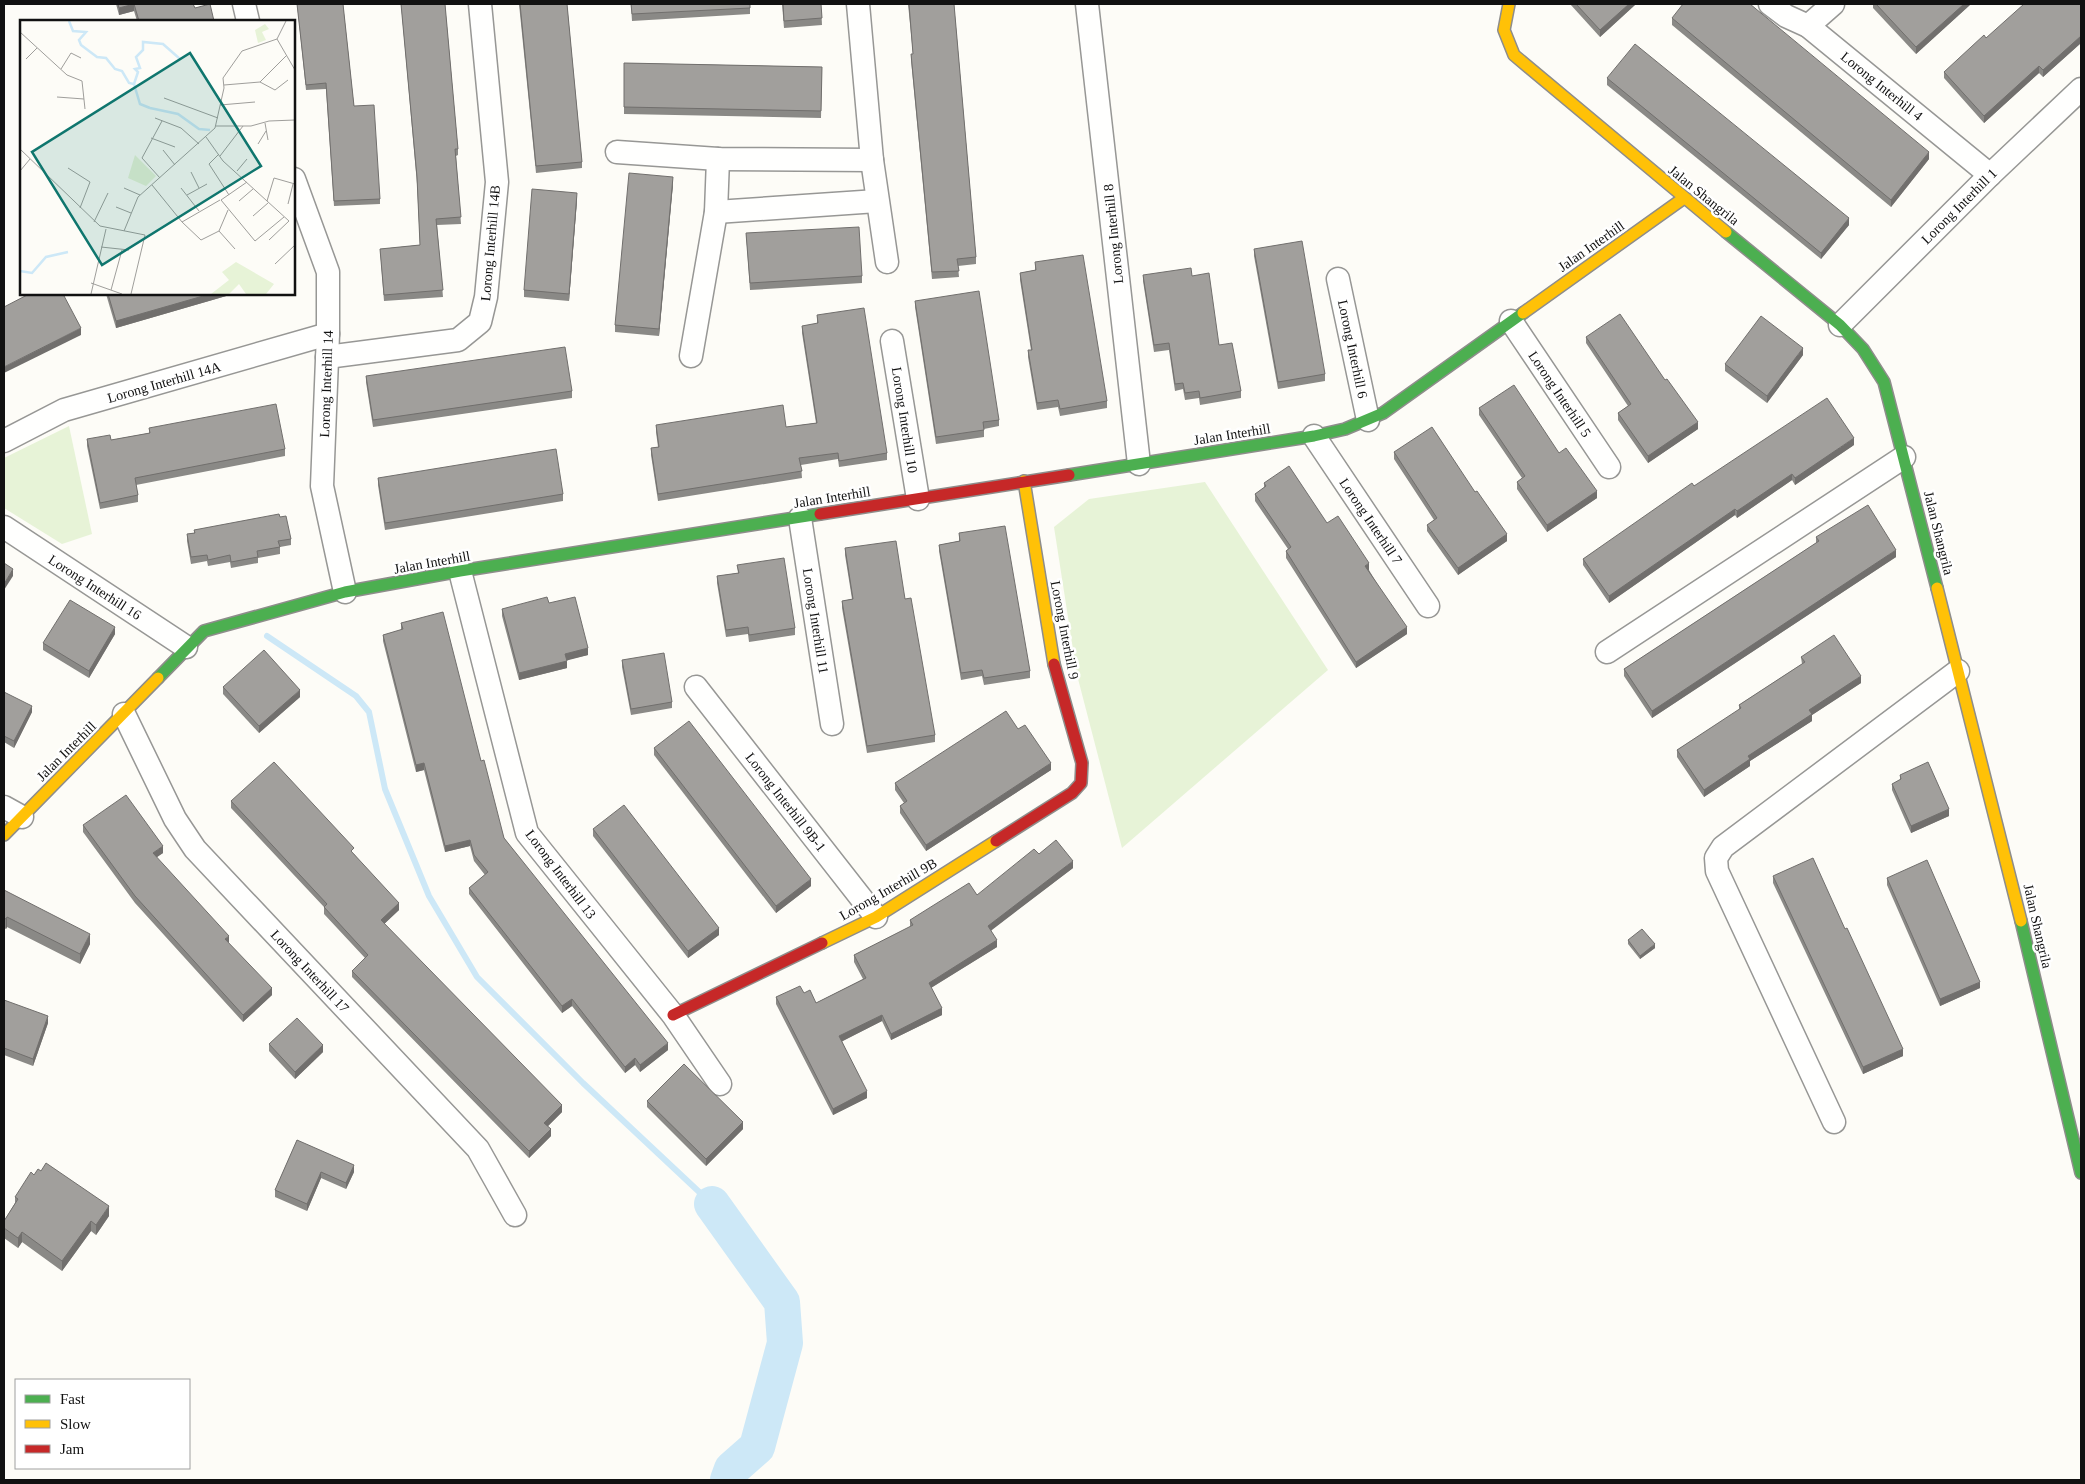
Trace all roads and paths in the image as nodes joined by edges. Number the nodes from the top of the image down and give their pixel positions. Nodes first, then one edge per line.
1 (244, 4) edge
2 (480, 4) edge
3 (858, 4) edge
4 (1087, 4) edge
5 (1509, 4) edge
6 (1770, 4) edge
7 (1833, 4) edge
8 (248, 20) edge
9 (1808, 26) junction
10 (2081, 89) edge
11 (617, 152) dead end
12 (718, 159) junction
13 (872, 160) junction
14 (1990, 175) junction
15 (295, 182) edge
16 (1684, 198) junction
17 (877, 201) junction
18 (716, 212) junction
19 (887, 262) dead end
20 (1338, 279) dead end
21 (1511, 321) junction
22 (1840, 325) junction
23 (328, 334) junction
24 (892, 340) dead end
25 (692, 356) dead end
26 (327, 357) junction
27 (1368, 420) junction
28 (1314, 436) junction
29 (4, 441) edge
30 (1904, 457) junction
31 (1138, 464) junction
32 (1609, 467) dead end
33 (1024, 482) junction
34 (918, 499) junction
35 (800, 518) junction
36 (4, 528) edge
37 (460, 571) junction
38 (346, 592) junction
39 (1428, 606) dead end
40 (186, 647) junction
41 (1607, 652) dead end
42 (1958, 671) junction
43 (696, 687) dead end
44 (124, 714) junction
45 (832, 724) dead end
46 (1081, 782) joint
47 (13, 812) edge
48 (4, 835) edge
49 (876, 916) junction
50 (672, 1015) junction
51 (720, 1084) dead end
52 (1834, 1122) dead end
53 (2081, 1173) edge
54 (515, 1215) dead end

1 - 8 street
2 - 26 street, Lorong Interhill 14B
3 - 13 street
4 - 31 street, Lorong Interhill 8
5 - 16 street, Jalan Shangrila
6 - 9 street, Lorong Interhill 4
7 - 9 street
9 - 14 street, Lorong Interhill 4
10 - 14 street, Lorong Interhill 1
11 - 12 street
12 - 13 street
12 - 18 street
13 - 17 street
14 - 22 street, Lorong Interhill 1
15 - 23 street, Lorong Interhill 14
16 - 21 street, Jalan Interhill
16 - 22 street, Jalan Shangrila
17 - 18 street
17 - 19 street
18 - 25 street
20 - 27 street, Lorong Interhill 6
21 - 27 street, Jalan Interhill
21 - 32 street, Lorong Interhill 5
22 - 30 street, Jalan Shangrila
23 - 26 street, Lorong Interhill 14
23 - 29 street, Lorong Interhill 14A
24 - 34 street, Lorong Interhill 10
26 - 38 street, Lorong Interhill 14
27 - 28 street, Jalan Interhill
28 - 31 street, Jalan Interhill
28 - 39 street, Lorong Interhill 7
30 - 41 street
30 - 42 street, Jalan Shangrila
31 - 33 street, Jalan Interhill
33 - 34 street, Jalan Interhill
33 - 46 street, Lorong Interhill 9
34 - 35 street, Jalan Interhill
35 - 37 street, Jalan Interhill
35 - 45 street, Lorong Interhill 11
36 - 40 street, Lorong Interhill 16
37 - 38 street, Jalan Interhill
37 - 50 street, Lorong Interhill 13
38 - 40 street, Jalan Interhill
40 - 44 street, Jalan Interhill
42 - 52 street
42 - 53 street, Jalan Shangrila
43 - 49 street, Lorong Interhill 9B-1
44 - 47 street, Jalan Interhill
44 - 54 street, Lorong Interhill 17
46 - 49 street, Lorong Interhill 9B
47 - 48 street, Jalan Interhill
49 - 50 street, Lorong Interhill 9B
50 - 51 street, Lorong Interhill 13

